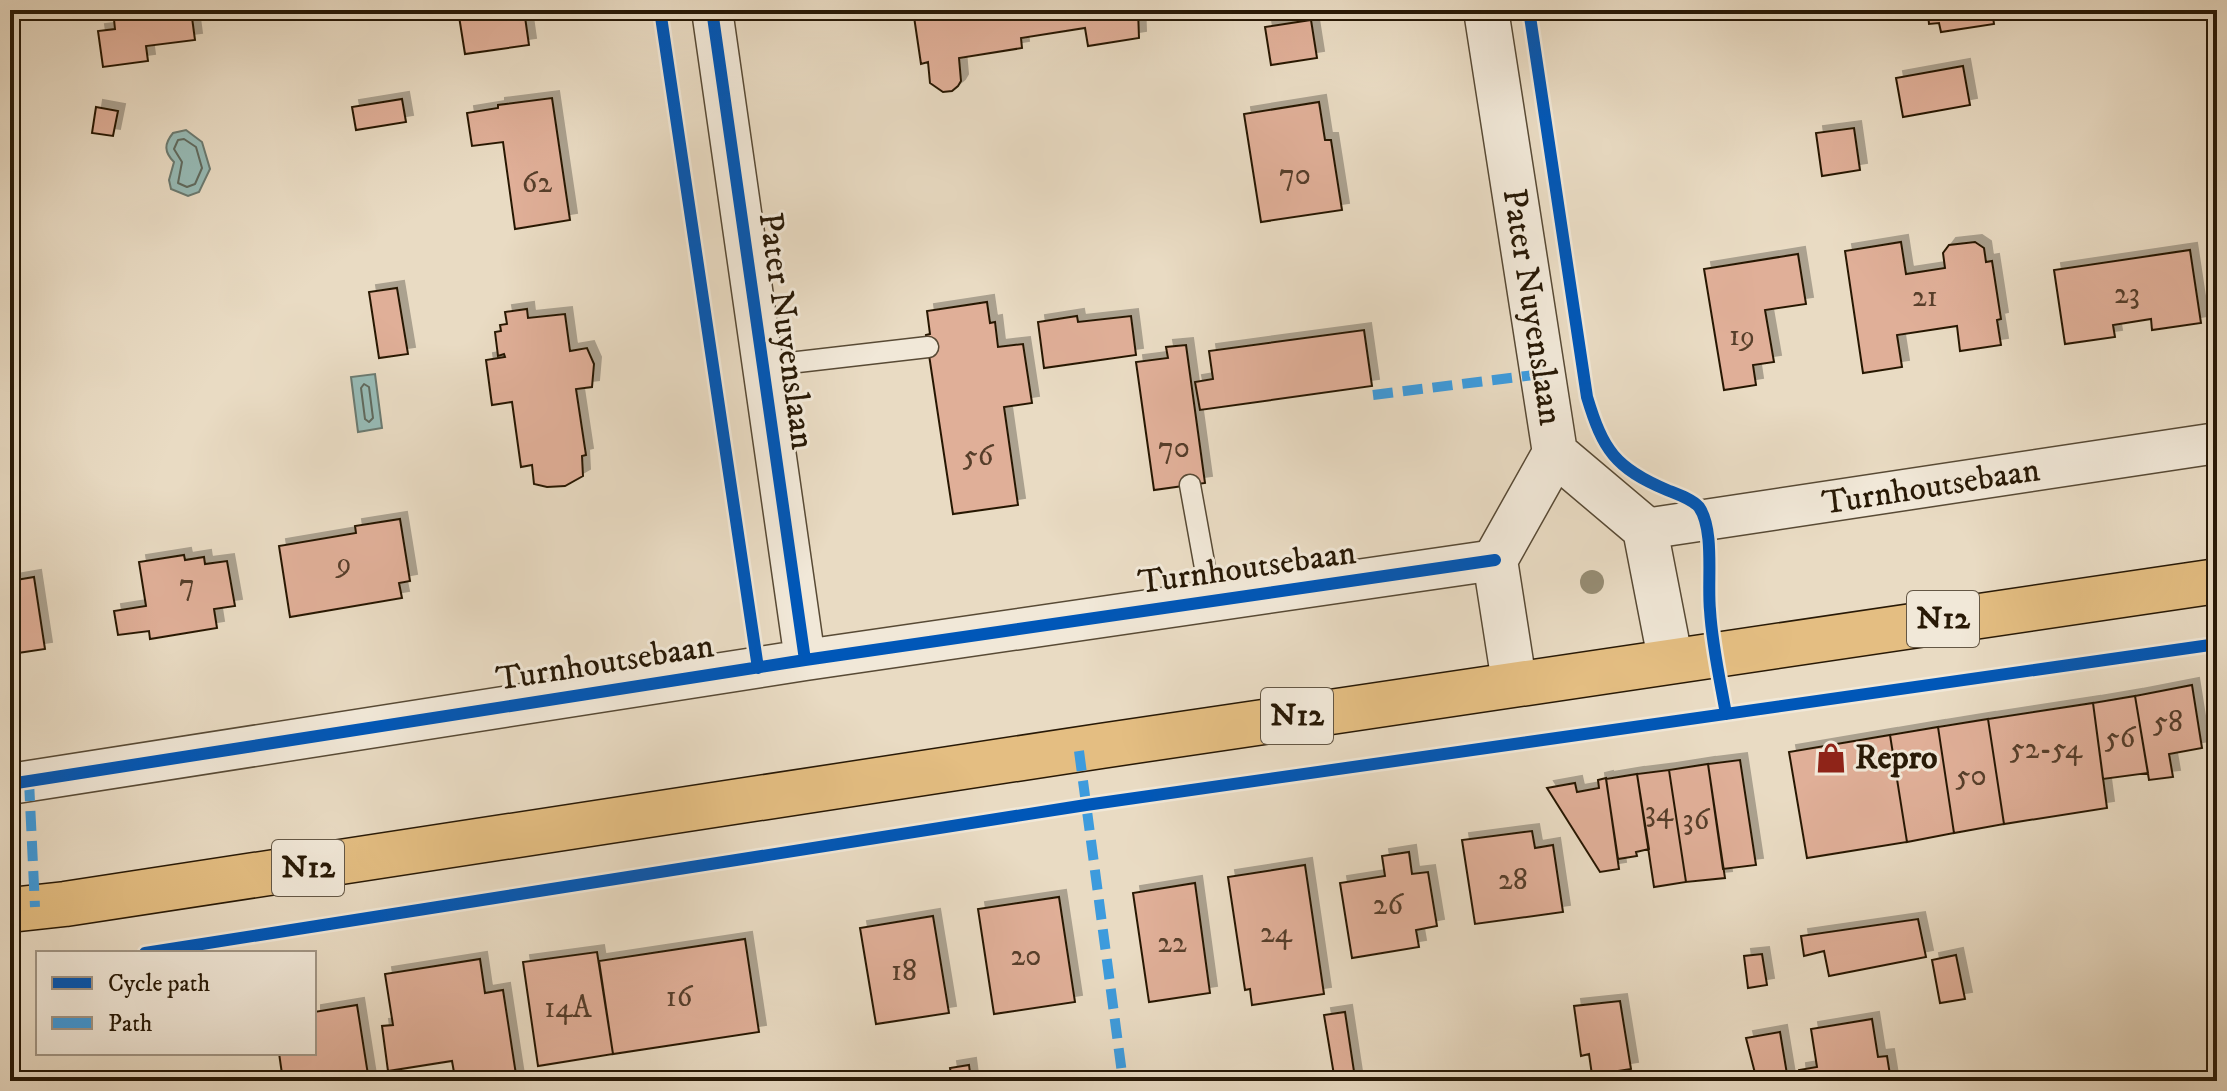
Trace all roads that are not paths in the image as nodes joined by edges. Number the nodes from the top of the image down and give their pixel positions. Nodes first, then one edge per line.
1 (712, 10) edge
2 (1486, 10) edge
3 (928, 347) dead end
4 (763, 366) junction
5 (2217, 443) edge
6 (1555, 453) junction
7 (1190, 485) dead end
8 (1645, 529) junction
9 (1495, 560) junction
10 (2217, 581) edge
11 (1211, 601) junction
12 (1670, 658) junction
13 (805, 660) junction
14 (1514, 682) junction
15 (10, 784) edge
16 (10, 910) edge

1 - 4 street, Pater Nuyenslaan
2 - 6 street, Pater Nuyenslaan
3 - 4 lane
4 - 13 street, Pater Nuyenslaan
5 - 8 street, Turnhoutsebaan
6 - 8 street, Pater Nuyenslaan
6 - 9 street
7 - 11 lane
8 - 12 street
9 - 11 street, Turnhoutsebaan
9 - 14 street
10 - 12 main road, N12
11 - 13 street, Turnhoutsebaan
12 - 14 main road, N12
13 - 15 street, Turnhoutsebaan
14 - 16 main road, N12

